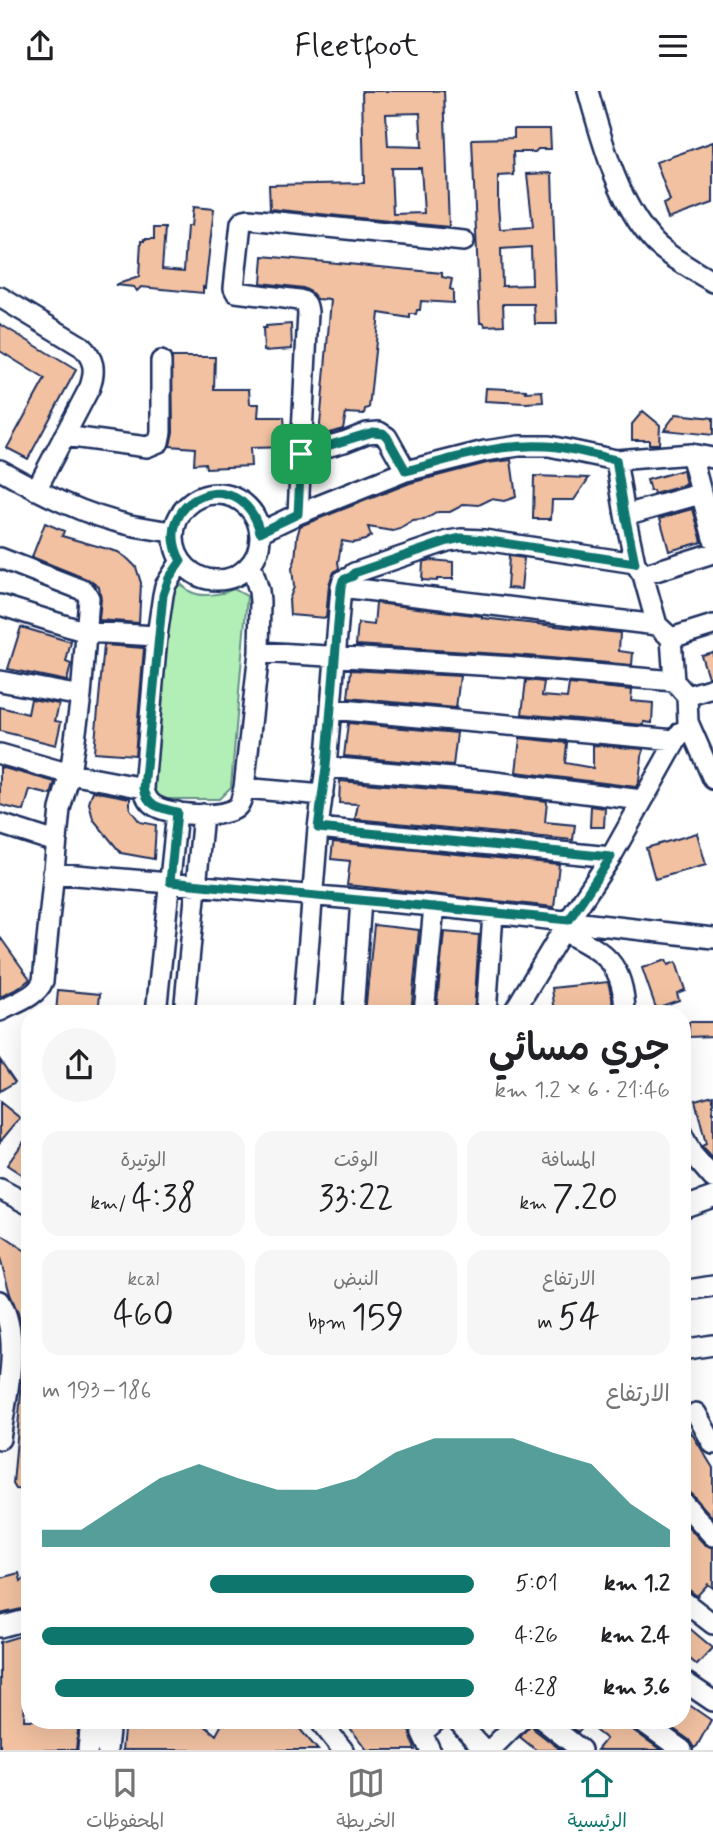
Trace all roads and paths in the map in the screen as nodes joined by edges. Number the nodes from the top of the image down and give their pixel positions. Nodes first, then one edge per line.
1 (588, 91) edge
2 (464, 241) dead end
3 (713, 282) edge
4 (0, 297) edge
5 (161, 361) dead end
6 (64, 436) junction
7 (301, 454) junction
8 (691, 454) junction
9 (713, 458) edge
10 (616, 460) junction
11 (0, 470) edge
12 (406, 471) junction
13 (36, 490) junction
14 (700, 494) junction
15 (298, 514) junction
16 (625, 515) junction
17 (173, 532) junction
18 (260, 532) junction
19 (713, 538) edge
20 (713, 553) edge
21 (0, 558) edge
22 (181, 561) junction
23 (251, 564) junction
24 (639, 569) junction
25 (341, 587) junction
26 (0, 605) edge
27 (713, 625) edge
28 (664, 631) junction
29 (86, 632) junction
30 (157, 636) junction
31 (259, 652) junction
32 (334, 658) junction
33 (0, 681) edge
34 (713, 688) edge
35 (681, 689) junction
36 (81, 696) junction
37 (331, 709) junction
38 (688, 722) junction
39 (675, 740) junction
40 (0, 754) edge
41 (326, 767) junction
42 (70, 774) junction
43 (713, 779) edge
44 (144, 788) junction
45 (244, 788) junction
46 (323, 795) junction
47 (642, 800) junction
48 (177, 812) junction
49 (203, 814) junction
50 (0, 824) edge
51 (318, 828) junction
52 (56, 842) junction
53 (611, 857) junction
54 (53, 873) junction
55 (170, 882) junction
56 (196, 884) junction
57 (313, 895) junction
58 (361, 900) junction
59 (434, 906) junction
60 (493, 913) junction
61 (566, 925) junction
62 (713, 938) edge
63 (157, 1005) edge
64 (185, 1005) edge
65 (304, 1005) edge
66 (354, 1005) edge
67 (425, 1005) edge
68 (487, 1005) edge
69 (518, 1005) edge
70 (624, 1005) edge
71 (0, 1011) edge
72 (691, 1152) edge
73 (713, 1178) edge
74 (0, 1189) edge
75 (713, 1198) edge
76 (21, 1200) edge
77 (691, 1205) edge
78 (713, 1286) edge
79 (691, 1290) edge
80 (2, 1309) edge
81 (713, 1345) edge
82 (691, 1349) edge
83 (4, 1382) edge
84 (697, 1413) edge
85 (0, 1439) edge
86 (713, 1444) edge
87 (691, 1511) edge
88 (713, 1536) edge
89 (691, 1606) edge
90 (21, 1621) edge
91 (713, 1624) edge
92 (0, 1627) edge
93 (691, 1686) edge
94 (713, 1701) edge
95 (90, 1729) edge
96 (109, 1729) edge
97 (326, 1729) edge
98 (427, 1729) edge
99 (465, 1729) edge
100 (511, 1729) edge
101 (554, 1729) edge
102 (653, 1729) edge
103 (88, 1750) edge
104 (107, 1750) edge
105 (343, 1750) edge
106 (430, 1750) edge
107 (484, 1750) edge
108 (490, 1750) edge
109 (581, 1750) edge
110 (682, 1750) edge

1 - 3 street
2 - 7 street
4 - 6 street
5 - 6 street
6 - 13 street
7 - 12 street
7 - 15 street
8 - 9 street
8 - 10 street
8 - 14 street
10 - 12 street
10 - 16 street
11 - 13 street
12 - 15 street
13 - 17 street
14 - 16 street
14 - 19 street
15 - 18 street
16 - 24 street
17 - 18 street
17 - 22 street
18 - 23 street
20 - 24 street
21 - 29 street
22 - 23 street
22 - 30 street
23 - 31 street
24 - 25 street
24 - 28 street
25 - 28 street
25 - 32 street
26 - 29 street
27 - 28 street
28 - 35 street
29 - 30 street
29 - 36 street
30 - 44 street
31 - 32 street
31 - 45 street
32 - 35 street
32 - 37 street
33 - 36 street
34 - 35 street
35 - 38 street
36 - 42 street
37 - 39 street
37 - 41 street
38 - 39 street
38 - 43 street
39 - 47 street
40 - 42 street
41 - 46 street
41 - 47 street
42 - 44 street
42 - 52 street
44 - 48 street
45 - 46 street
45 - 49 street
46 - 51 street
47 - 53 street
48 - 49 street
48 - 55 street
49 - 56 street
50 - 52 street
51 - 53 street
51 - 57 street
52 - 54 street
53 - 61 street
54 - 55 street
54 - 71 street
55 - 56 street
55 - 63 street
56 - 57 street
56 - 64 street
57 - 58 street
57 - 65 street
58 - 59 street
58 - 66 street
59 - 60 street
59 - 67 street
60 - 61 street
60 - 68 street
61 - 62 street
61 - 69 street
61 - 70 street
72 - 73 street
74 - 76 street
75 - 77 street
78 - 79 street
80 - 83 street
81 - 82 street
83 - 85 street
84 - 86 street
87 - 88 street
89 - 91 street
90 - 92 street
93 - 94 street
95 - 103 street
96 - 104 street
97 - 105 street
98 - 106 street
99 - 107 street
100 - 108 street
101 - 109 street
102 - 110 street

